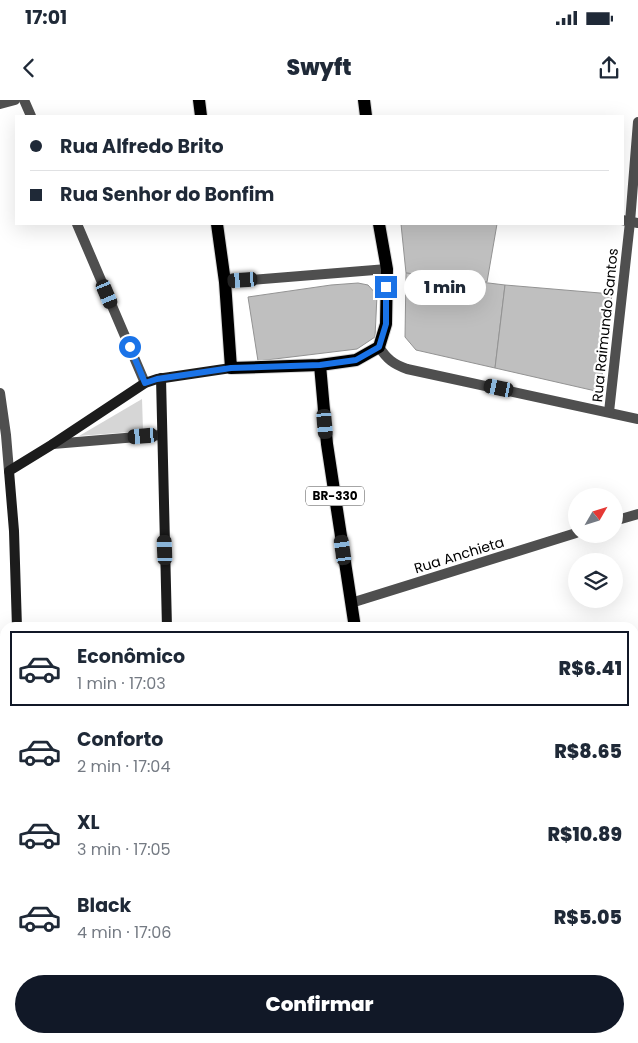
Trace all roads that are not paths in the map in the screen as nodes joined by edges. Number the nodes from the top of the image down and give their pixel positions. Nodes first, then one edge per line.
1 (15, 100) edge
2 (24, 100) edge
3 (199, 100) edge
4 (364, 100) edge
5 (0, 104) edge
6 (31, 115) edge
7 (202, 115) edge
8 (366, 115) edge
9 (638, 122) edge
10 (630, 222) edge
11 (77, 225) edge
12 (217, 225) edge
13 (379, 225) edge
14 (387, 269) junction
15 (225, 282) junction
16 (379, 347) junction
17 (320, 365) junction
18 (231, 368) junction
19 (161, 378) junction
20 (145, 383) junction
21 (0, 392) edge
22 (609, 412) junction
23 (638, 419) edge
24 (161, 435) junction
25 (53, 444) junction
26 (9, 471) junction
27 (638, 514) edge
28 (623, 518) edge
29 (568, 535) edge
30 (351, 603) junction
31 (17, 622) edge
32 (167, 622) edge
33 (354, 622) edge

1 - 5 street
2 - 6 street
3 - 7 main road
4 - 8 main road
9 - 10 street, Rua Raimundo Santos
10 - 22 street, Rua Raimundo Santos
11 - 20 street
12 - 15 main road
13 - 14 main road
14 - 15 street
14 - 16 main road
15 - 18 main road
16 - 17 main road
16 - 22 street
17 - 18 main road
17 - 30 main road, BR-330
18 - 19 main road
19 - 20 main road
19 - 24 main road
20 - 25 main road
21 - 26 street
22 - 23 street
24 - 25 street
24 - 32 main road
25 - 26 main road
26 - 31 main road
27 - 28 street
29 - 30 street, Rua Anchieta
30 - 33 main road, BR-330

